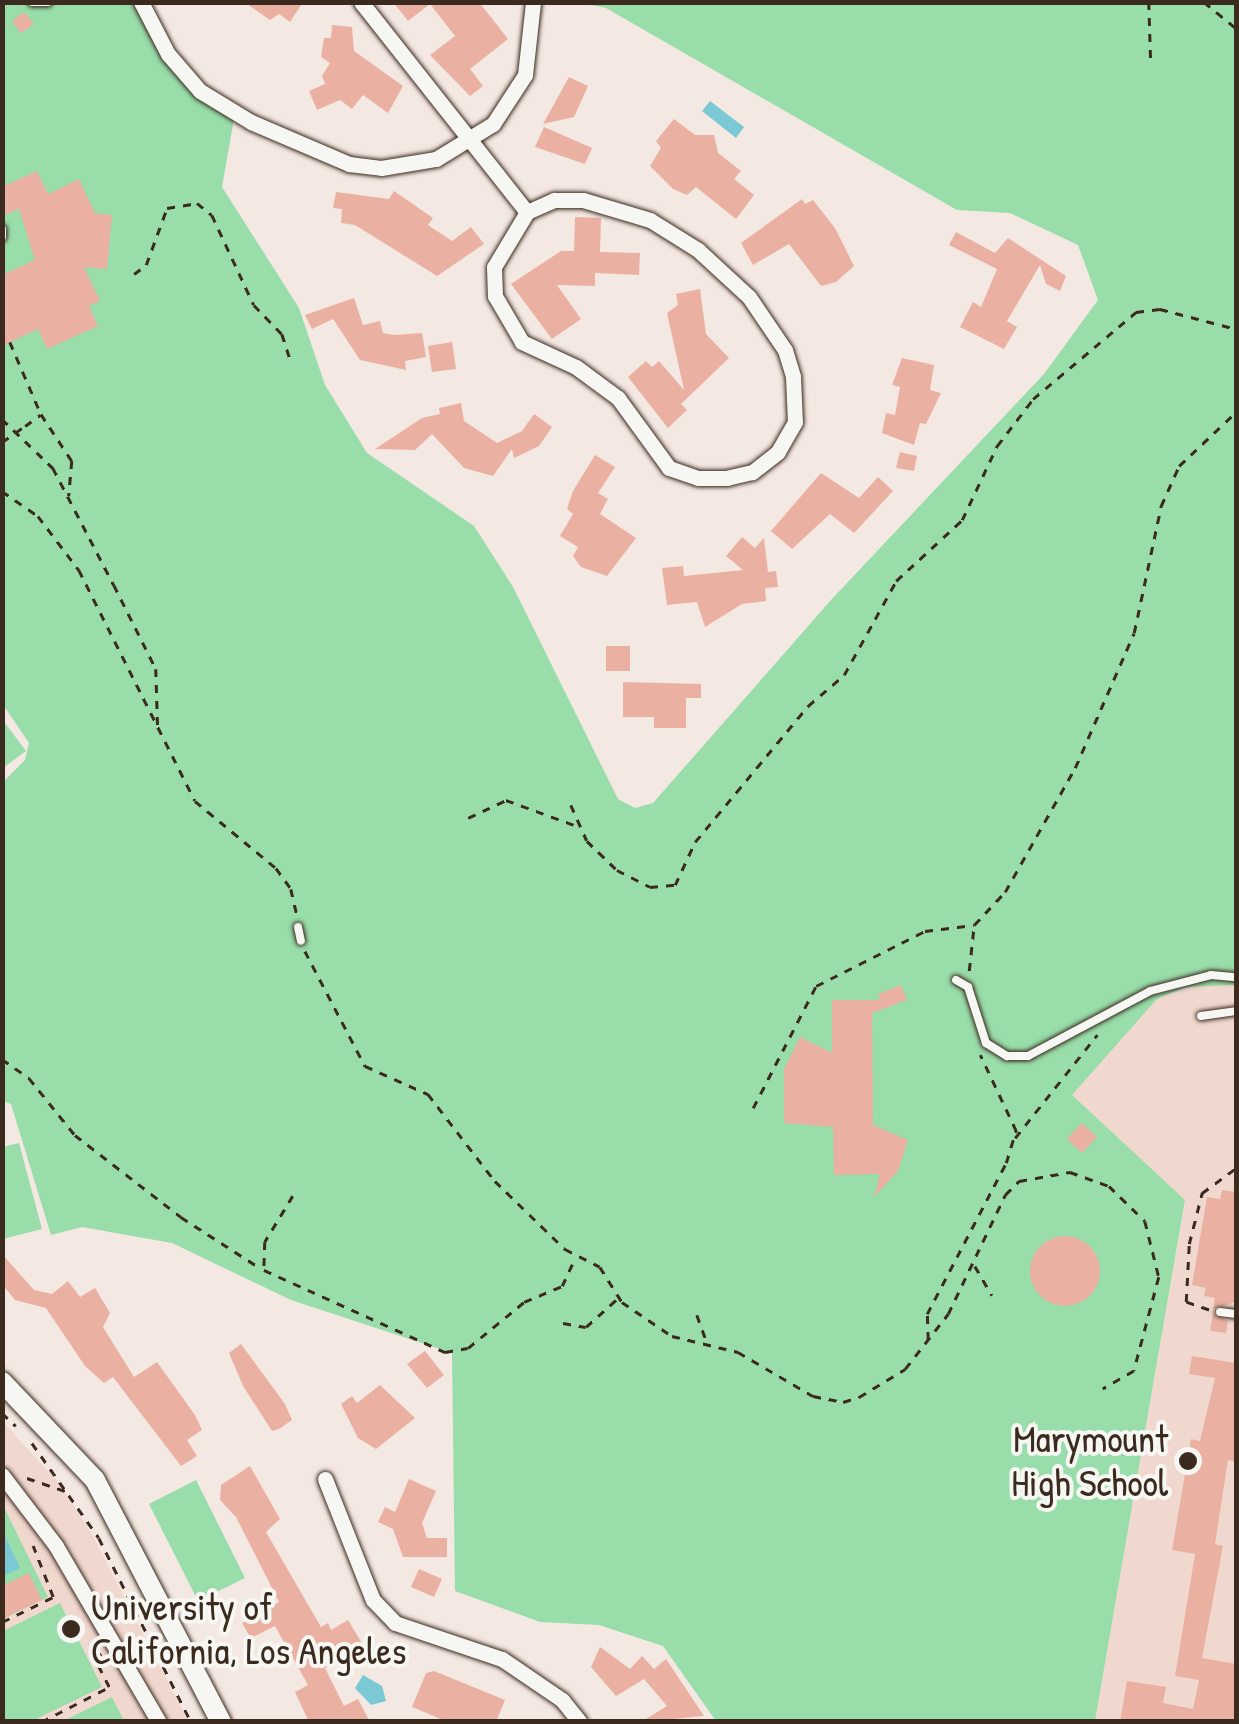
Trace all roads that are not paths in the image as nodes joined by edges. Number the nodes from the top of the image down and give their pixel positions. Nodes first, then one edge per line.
1 (32, 2) edge
2 (48, 2) edge
3 (142, 2) edge
4 (362, 2) edge
5 (534, 2) edge
6 (470, 138) junction
7 (527, 212) junction
8 (2, 228) edge
9 (2, 236) edge
10 (298, 927) road end
11 (301, 941) road end
12 (1236, 977) edge
13 (956, 980) dead end
14 (1236, 1011) edge
15 (1201, 1016) dead end
16 (1220, 1312) road end
17 (1236, 1314) edge
18 (2, 1382) edge
19 (2, 1475) edge
20 (326, 1479) dead end
21 (159, 1722) edge
22 (221, 1722) edge
23 (580, 1722) edge

1 - 2 lane
3 - 6 street
4 - 6 street
5 - 6 street
6 - 7 street
7 - 7 street
8 - 9 lane
10 - 11 lane
12 - 13 lane
14 - 15 lane
16 - 17 lane
18 - 22 main road
19 - 21 street
20 - 23 street

